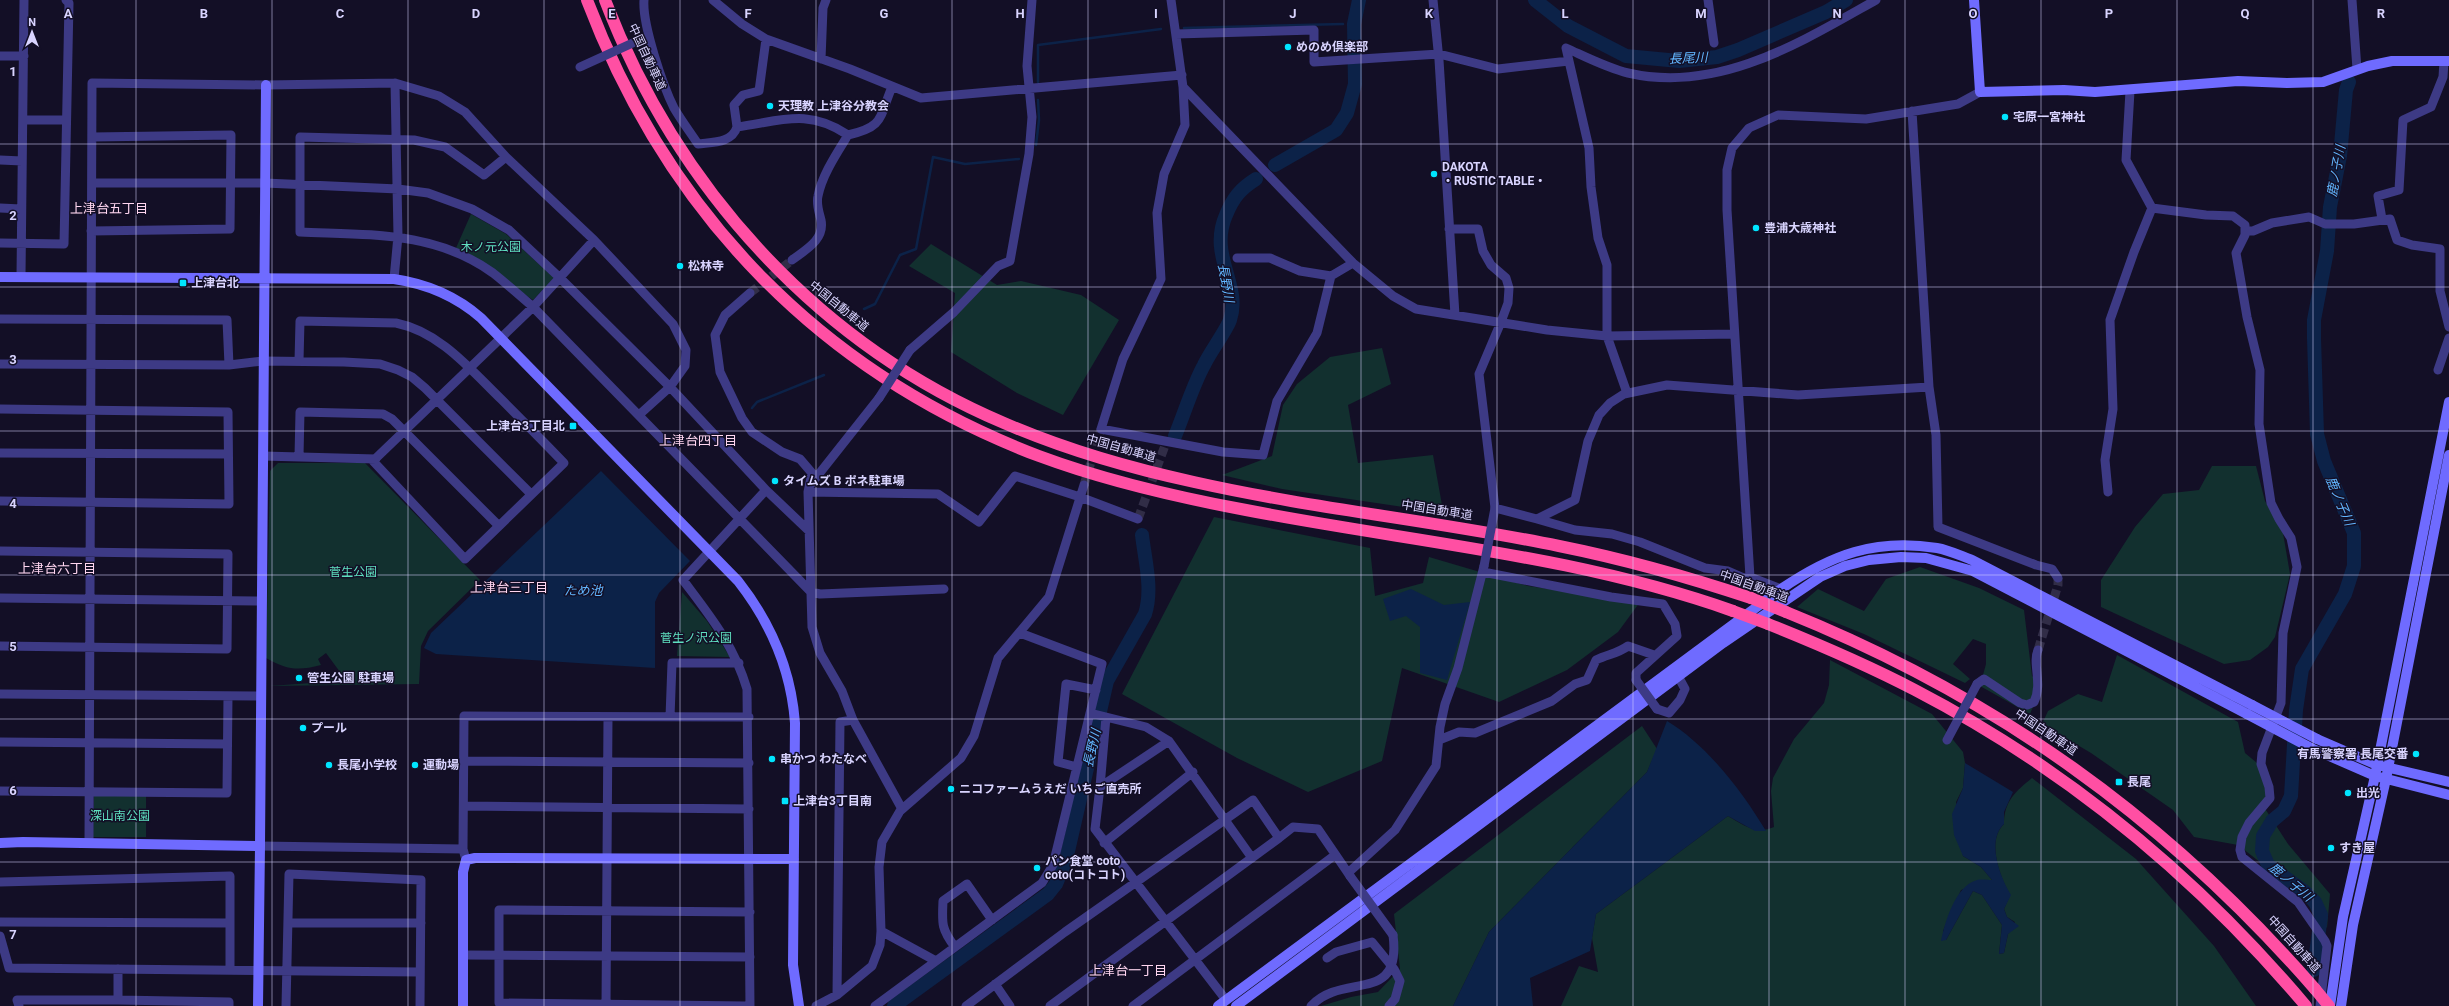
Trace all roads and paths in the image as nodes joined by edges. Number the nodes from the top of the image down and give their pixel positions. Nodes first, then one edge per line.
1 (24, 0) edge
2 (66, 0) edge
3 (587, 0) edge
4 (606, 0) edge
5 (644, 0) edge
6 (713, 0) edge
7 (826, 0) edge
8 (1032, 0) edge
9 (1171, 0) edge
10 (1433, 0) edge
11 (1708, 0) edge
12 (1876, 0) edge
13 (1974, 0) edge
14 (2352, 0) edge
15 (1176, 34) junction
16 (648, 36) junction
17 (766, 39) junction
18 (1714, 43) dead end
19 (1439, 54) junction
20 (0, 56) edge
21 (24, 56) junction
22 (821, 59) junction
23 (1569, 61) junction
24 (2446, 61) edge
25 (580, 67) dead end
26 (2356, 69) junction
27 (1182, 75) junction
28 (395, 83) junction
29 (266, 85) junction
30 (892, 87) junction
31 (1183, 87) junction
32 (1030, 90) junction
33 (2130, 91) junction
34 (1980, 92) junction
35 (1912, 111) junction
36 (23, 120) junction
37 (66, 120) junction
38 (737, 127) junction
39 (848, 134) junction
40 (92, 137) junction
41 (397, 139) junction
42 (506, 157) junction
43 (0, 160) edge
44 (22, 161) junction
45 (92, 183) junction
46 (230, 183) junction
47 (265, 183) junction
48 (301, 185) junction
49 (398, 189) junction
50 (0, 208) edge
51 (2152, 208) junction
52 (21, 209) junction
53 (2382, 219) junction
54 (1449, 229) junction
55 (92, 230) junction
56 (2246, 231) junction
57 (398, 236) junction
58 (594, 240) junction
59 (0, 243) edge
60 (21, 244) junction
61 (1237, 258) dead end
62 (792, 260) tunnel mouth
63 (1353, 263) junction
64 (21, 276) junction
65 (1331, 276) junction
66 (0, 277) edge
67 (91, 277) junction
68 (264, 277) junction
69 (559, 277) junction
70 (394, 279) junction
71 (750, 293) tunnel mouth
72 (533, 307) junction
73 (1455, 315) junction
74 (0, 319) edge
75 (91, 320) junction
76 (1501, 322) junction
77 (2449, 327) edge
78 (1734, 334) junction
79 (1607, 336) junction
80 (500, 338) junction
81 (2449, 338) edge
82 (263, 361) junction
83 (299, 361) junction
84 (0, 364) edge
85 (91, 365) junction
86 (229, 365) junction
87 (469, 368) junction
88 (2438, 370) dead end
89 (670, 387) junction
90 (1929, 387) junction
91 (1738, 392) junction
92 (1627, 393) junction
93 (437, 400) junction
94 (2449, 402) edge
95 (0, 409) edge
96 (91, 410) junction
97 (640, 414) junction
98 (404, 431) junction
99 (0, 453) edge
100 (90, 454) junction
101 (228, 454) junction
102 (2449, 455) edge
103 (263, 456) junction
104 (299, 456) junction
105 (376, 459) junction
106 (1084, 485) tunnel mouth
107 (766, 490) junction
108 (808, 490) junction
109 (2108, 492) dead end
110 (531, 494) junction
111 (1080, 497) junction
112 (0, 501) edge
113 (90, 502) junction
114 (1495, 508) junction
115 (1138, 519) dead end
116 (1537, 519) junction
117 (741, 520) junction
118 (498, 525) junction
119 (809, 531) junction
120 (0, 551) edge
121 (90, 552) junction
122 (711, 552) junction
123 (1483, 569) junction
124 (1750, 577) junction
125 (2058, 578) dead end
126 (944, 589) dead end
127 (1781, 590) junction
128 (811, 592) junction
129 (0, 598) edge
130 (90, 599) junction
131 (228, 601) junction
132 (262, 601) junction
133 (1020, 633) junction
134 (0, 646) edge
135 (90, 647) junction
136 (2038, 650) tunnel mouth
137 (1654, 655) junction
138 (740, 663) junction
139 (1678, 676) junction
140 (1096, 690) junction
141 (0, 694) edge
142 (89, 695) junction
143 (228, 696) junction
144 (261, 696) junction
145 (2250, 710) junction
146 (1090, 713) junction
147 (608, 717) junction
148 (670, 717) junction
149 (749, 717) junction
150 (1106, 717) junction
151 (853, 720) junction
152 (1439, 740) junction
153 (1947, 740) dead end
154 (1169, 741) junction
155 (0, 742) edge
156 (89, 743) junction
157 (228, 744) junction
158 (464, 761) junction
159 (607, 762) junction
160 (749, 763) junction
161 (2377, 765) junction
162 (1077, 767) junction
163 (2388, 768) junction
164 (1193, 772) junction
165 (2375, 776) junction
166 (2386, 779) junction
167 (2449, 782) edge
168 (1100, 787) junction
169 (0, 791) edge
170 (89, 792) junction
171 (2449, 795) edge
172 (464, 806) junction
173 (607, 807) junction
174 (749, 809) junction
175 (902, 809) junction
176 (1224, 818) junction
177 (1279, 838) junction
178 (0, 843) edge
179 (89, 843) junction
180 (1104, 843) junction
181 (260, 846) junction
182 (463, 849) junction
183 (1335, 855) junction
184 (607, 858) junction
185 (1252, 858) junction
186 (750, 859) junction
187 (794, 859) junction
188 (466, 860) junction
189 (1349, 874) junction
190 (0, 882) edge
191 (1137, 883) junction
192 (606, 910) junction
193 (750, 912) junction
194 (992, 920) junction
195 (0, 922) edge
196 (1165, 922) junction
197 (230, 923) junction
198 (288, 923) junction
199 (421, 923) junction
200 (881, 931) junction
201 (0, 936) edge
202 (955, 947) junction
203 (463, 955) junction
204 (499, 955) junction
205 (606, 956) junction
206 (750, 957) junction
207 (1327, 958) dead end
208 (1194, 960) junction
209 (936, 961) junction
210 (118, 969) junction
211 (1394, 969) junction
212 (230, 970) junction
213 (258, 971) junction
214 (286, 971) junction
215 (420, 972) junction
216 (995, 984) junction
217 (837, 995) junction
218 (118, 1000) junction
219 (1222, 1003) edge
220 (606, 1005) edge
221 (19, 1006) edge
222 (229, 1006) edge
223 (258, 1006) edge
224 (286, 1006) edge
225 (420, 1006) edge
226 (462, 1006) edge
227 (745, 1006) edge
228 (750, 1006) edge
229 (799, 1006) edge
230 (816, 1006) edge
231 (875, 1006) edge
232 (966, 1006) edge
233 (1010, 1006) edge
234 (1050, 1006) edge
235 (1133, 1006) edge
236 (1236, 1006) edge
237 (1311, 1006) edge
238 (1389, 1006) edge
239 (2306, 1006) edge
240 (2320, 1006) edge
241 (2329, 1006) edge
242 (2341, 1006) edge

1 - 21 street
2 - 37 street
3 - 239 highway, bridge
4 - 241 highway, 中国自動車道, bridge
5 - 16 street
6 - 17 street
7 - 22 street
8 - 32 street
9 - 15 street
10 - 19 street
11 - 18 street
12 - 23 street
13 - 34 street
14 - 26 street
15 - 19 street
15 - 27 street
16 - 25 street, bridge
16 - 38 street
17 - 22 street
17 - 38 street
19 - 23 street
19 - 54 street
20 - 21 street
21 - 36 street
22 - 30 street
23 - 79 street
24 - 26 street
24 - 53 street
26 - 33 street
27 - 31 street
27 - 32 street
28 - 29 street
28 - 41 street
28 - 42 street
29 - 40 street
29 - 47 street
30 - 32 street
30 - 39 street
31 - 63 street
31 - 65 street
32 - 108 street, bridge
33 - 34 street
33 - 51 street
34 - 35 street
35 - 78 street
35 - 90 street
36 - 37 street
36 - 44 street
37 - 60 street
38 - 39 street
39 - 62 street
40 - 45 street
40 - 46 street
41 - 42 street
41 - 48 street
41 - 49 street
42 - 58 street
43 - 44 street
44 - 52 street
45 - 46 street
45 - 55 street
46 - 47 street
46 - 55 street
47 - 48 street
47 - 68 street
48 - 49 street
48 - 57 street
49 - 57 street
49 - 69 street
50 - 52 street
51 - 56 street
51 - 109 street
52 - 60 street
53 - 56 street
53 - 77 street
54 - 73 street
54 - 76 street
55 - 67 street
56 - 240 street
57 - 70 street
57 - 72 street
58 - 69 street
58 - 89 street
59 - 60 street
60 - 64 street
61 - 65 street
63 - 65 street
63 - 73 street
64 - 66 street
64 - 67 street
67 - 68 street
67 - 75 street
68 - 70 street
68 - 82 street
69 - 72 street
69 - 89 street
70 - 80 street
71 - 108 street
72 - 80 street
72 - 97 street
73 - 76 street
74 - 75 street
75 - 85 street
75 - 86 street
76 - 79 street
76 - 114 street
78 - 79 street
78 - 91 street
79 - 92 street
80 - 87 street
80 - 122 street
81 - 88 street
82 - 83 street
82 - 86 street
82 - 103 street
83 - 87 street
83 - 93 street
84 - 85 street
85 - 86 street
85 - 96 street
87 - 93 street
87 - 110 street
89 - 97 street
89 - 107 street
90 - 91 street
90 - 125 street
91 - 92 street
91 - 124 street
92 - 116 street
93 - 98 street
93 - 110 street
94 - 161 street
95 - 96 street
96 - 100 street
96 - 101 street
97 - 117 street
98 - 104 street
98 - 105 street
98 - 118 street
99 - 100 street
100 - 101 street
100 - 113 street
101 - 113 street
102 - 163 street
103 - 104 street
103 - 132 street
104 - 105 street
105 - 118 street
106 - 111 street
107 - 117 street
107 - 119 street
108 - 111 street
108 - 119 street
110 - 118 street
111 - 115 street
111 - 133 street
112 - 113 street
113 - 121 street
114 - 116 street
114 - 123 street, bridge
116 - 124 street
117 - 122 street
117 - 128 street
119 - 128 street
120 - 121 street
121 - 130 street
121 - 131 street
122 - 138 street
122 - 187 street
123 - 137 street
123 - 152 street
124 - 127 street
126 - 128 street
127 - 145 street
127 - 219 street
128 - 151 street
129 - 130 street
130 - 131 street
130 - 135 street
131 - 132 street
131 - 135 street
132 - 144 street
133 - 140 street
133 - 175 street
134 - 135 street
135 - 142 street
136 - 153 street, bridge
137 - 139 street, bridge
137 - 152 street
138 - 148 street
138 - 149 street
139 - 145 street
139 - 236 street
140 - 146 street
140 - 162 street
141 - 142 street
142 - 143 street
142 - 156 street
143 - 144 street
143 - 157 street
144 - 181 street
145 - 161 street, bridge
145 - 165 street, bridge
146 - 150 street
146 - 162 street
147 - 148 street
147 - 158 street
147 - 159 street
148 - 149 street
149 - 160 street
150 - 154 street
150 - 168 street
151 - 175 street
151 - 217 street
152 - 189 street
154 - 164 street
154 - 168 street
155 - 156 street
156 - 157 street
156 - 170 street
157 - 170 street
158 - 159 street
158 - 172 street
159 - 160 street
159 - 173 street
160 - 174 street
161 - 163 street
161 - 165 street
162 - 194 street
163 - 166 street
163 - 167 street
164 - 176 street
164 - 180 street
165 - 166 street
165 - 241 street
166 - 171 street
166 - 242 street
168 - 180 street
169 - 170 street
170 - 179 street
172 - 173 street
172 - 182 street
173 - 174 street
173 - 184 street
174 - 186 street
175 - 200 street
176 - 177 street
176 - 185 street
176 - 191 street
177 - 183 street
177 - 185 street
178 - 179 street
179 - 181 street
180 - 191 street
181 - 182 street
181 - 213 street
182 - 188 street
183 - 189 street
183 - 208 street
184 - 186 street
184 - 188 street
184 - 192 street
185 - 196 street
186 - 187 street
186 - 193 street
187 - 229 street
188 - 203 street
189 - 211 street, bridge
190 - 197 street
191 - 196 street
191 - 216 street
192 - 193 street
192 - 204 street
192 - 205 street
193 - 206 street
194 - 202 street
194 - 202 street
195 - 197 street
196 - 208 street
196 - 234 street
197 - 212 street
198 - 199 street
198 - 199 street
198 - 214 street
199 - 215 street
200 - 209 street
200 - 217 street
201 - 210 street
202 - 209 street
203 - 204 street
203 - 226 street
204 - 205 street
204 - 220 street
205 - 206 street
205 - 220 street
206 - 228 street
207 - 211 street
208 - 219 street
208 - 235 street
209 - 231 street
210 - 212 street
210 - 218 street
211 - 237 street
211 - 238 street
212 - 213 street
213 - 214 street
213 - 223 street
214 - 215 street
214 - 224 street
215 - 225 street
216 - 232 street
216 - 233 street
217 - 230 street
218 - 221 street
218 - 222 street
220 - 227 street

